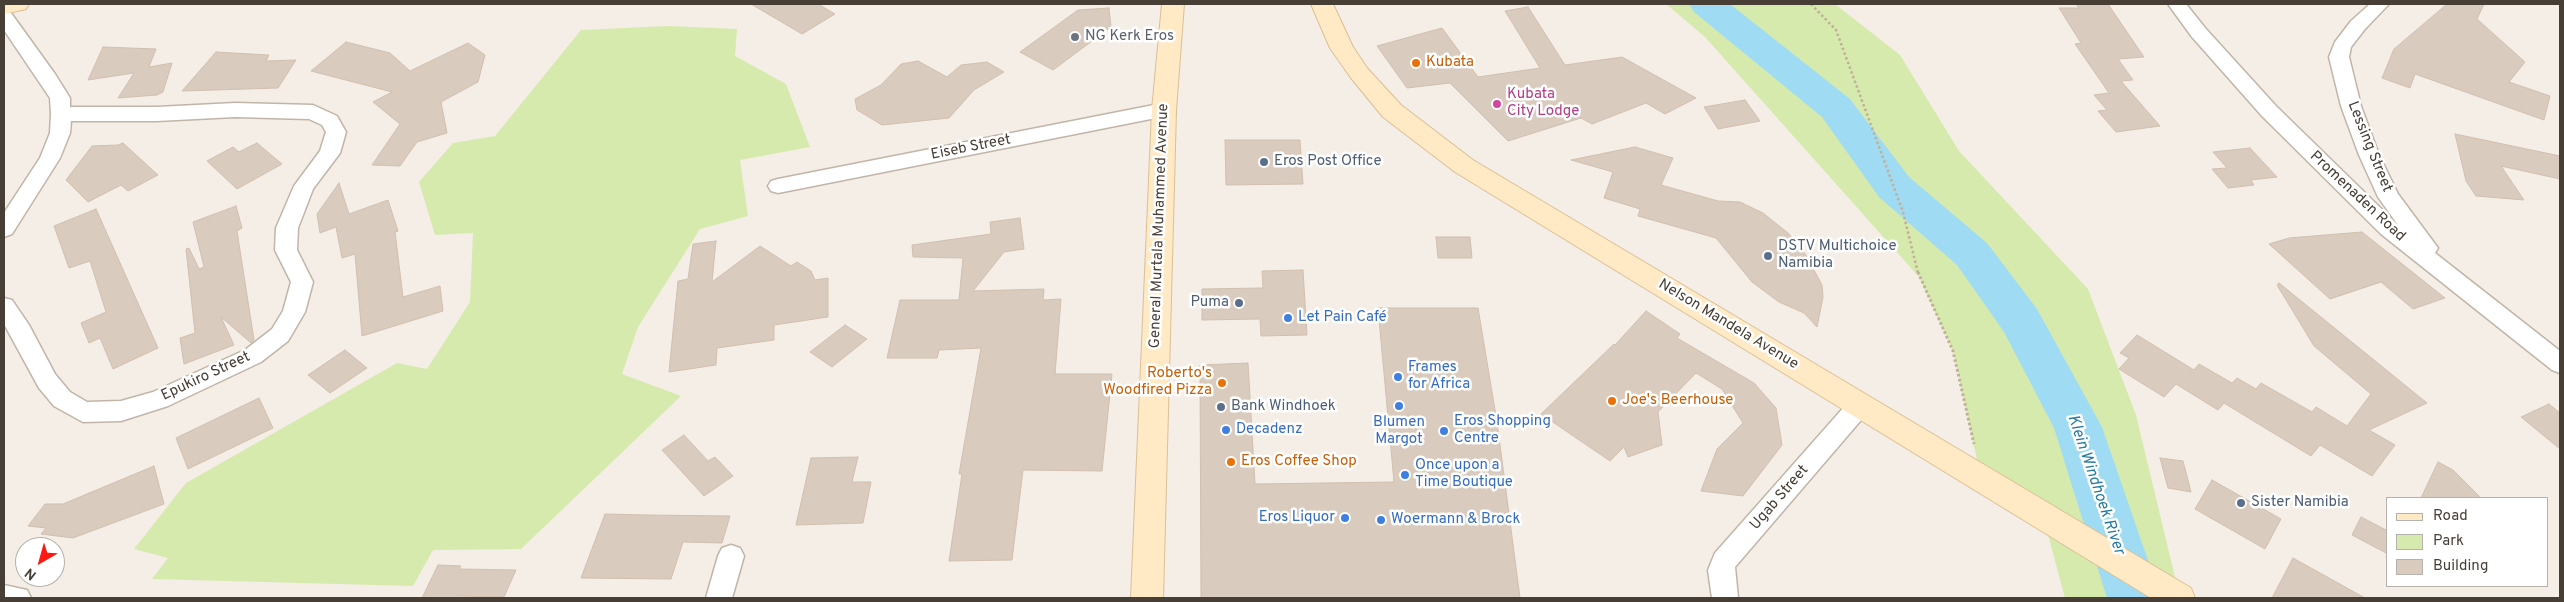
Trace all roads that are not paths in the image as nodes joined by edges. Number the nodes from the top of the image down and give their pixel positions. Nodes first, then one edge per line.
1 (18, 4) edge
2 (1173, 4) edge
3 (1322, 4) edge
4 (2177, 4) edge
5 (2380, 4) edge
6 (4, 7) edge
7 (4, 17) edge
8 (1164, 110) junction
9 (61, 114) junction
10 (778, 186) dead end
11 (4, 228) edge
12 (2457, 283) junction
13 (4, 306) edge
14 (2560, 364) edge
15 (1860, 405) junction
16 (730, 556) dead end
17 (4, 597) edge
18 (18, 598) edge
19 (719, 598) edge
20 (1147, 598) edge
21 (1725, 598) edge
22 (2179, 598) edge

1 - 6 main road
2 - 8 main road, General Murtala Muhammed Avenue
3 - 15 main road, Nelson Mandela Avenue
4 - 12 street, Promenaden Road
5 - 12 street, Lessing Street
7 - 9 street
8 - 10 street, Eiseb Street
8 - 20 main road, General Murtala Muhammed Avenue
9 - 11 street
9 - 13 street, Epukiro Street
12 - 14 street, Promenaden Road
15 - 21 street, Ugab Street
15 - 22 main road, Nelson Mandela Avenue
16 - 19 street
17 - 18 street

